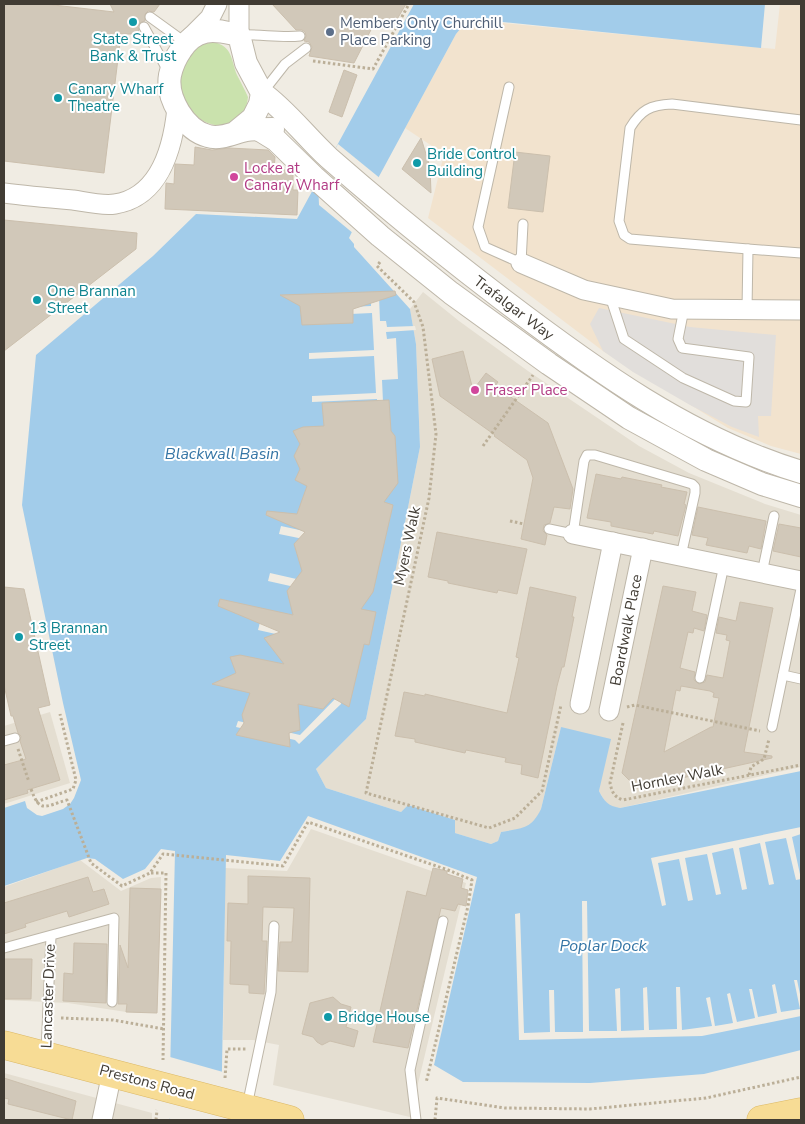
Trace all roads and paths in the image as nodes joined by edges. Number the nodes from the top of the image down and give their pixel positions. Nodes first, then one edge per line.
1 (217, 4) edge
2 (409, 4) edge
3 (239, 6) edge
4 (150, 18) dead end
5 (144, 27) dead end
6 (239, 35) junction
7 (300, 36) dead end
8 (188, 40) junction
9 (306, 48) dead end
10 (310, 60) dead end
11 (170, 75) junction
12 (508, 87) dead end
13 (262, 93) junction
14 (177, 108) junction
15 (801, 120) edge
16 (236, 132) junction
17 (4, 193) edge
18 (523, 224) dead end
19 (748, 249) junction
20 (801, 253) edge
21 (381, 260) dead end
22 (521, 263) junction
23 (610, 296) junction
24 (684, 309) junction
25 (747, 310) junction
26 (801, 310) edge
27 (535, 372) dead end
28 (483, 446) dead end
29 (801, 472) edge
30 (801, 496) edge
31 (774, 516) dead end
32 (510, 521) dead end
33 (524, 524) dead end
34 (549, 529) dead end
35 (573, 534) junction
36 (614, 542) junction
37 (643, 548) junction
38 (681, 556) junction
39 (724, 565) junction
40 (762, 573) junction
41 (801, 581) edge
42 (801, 589) edge
43 (783, 675) junction
44 (700, 678) dead end
45 (801, 678) edge
46 (580, 701) joint
47 (618, 710) junction
48 (60, 714) dead end
49 (771, 730) junction
50 (15, 738) joint
51 (4, 742) edge
52 (801, 765) edge
53 (748, 775) junction
54 (29, 782) dead end
55 (31, 789) dead end
56 (36, 802) junction
57 (150, 873) junction
58 (443, 921) dead end
59 (274, 926) dead end
60 (50, 936) junction
61 (4, 948) edge
62 (112, 1002) dead end
63 (58, 1018) dead end
64 (164, 1029) junction
65 (4, 1045) edge
66 (244, 1049) dead end
67 (46, 1056) junction
68 (163, 1060) dead end
69 (112, 1073) junction
70 (801, 1076) edge
71 (425, 1088) dead end
72 (232, 1097) junction
73 (162, 1098) junction
74 (801, 1112) edge
75 (102, 1120) edge
76 (156, 1120) edge
77 (290, 1120) edge
78 (416, 1120) edge
79 (434, 1120) edge
80 (761, 1120) edge

1 - 8 street
2 - 10 path
3 - 6 street
4 - 8 lane
5 - 11 lane
6 - 7 lane
6 - 8 street
6 - 13 street
8 - 11 street
9 - 13 lane
11 - 14 street
12 - 22 lane
13 - 16 street
13 - 29 street, Trafalgar Way
14 - 16 street
14 - 17 street
15 - 19 lane
16 - 30 street, Trafalgar Way
18 - 22 lane
19 - 20 lane
19 - 25 lane
21 - 46 path, Myers Walk
22 - 23 street
23 - 24 street
23 - 24 lane
24 - 25 street
25 - 26 street
27 - 28 path
31 - 40 lane
32 - 33 path
34 - 35 lane
35 - 36 street
35 - 38 lane
36 - 37 street
36 - 46 street, Boardwalk Place
37 - 38 street
37 - 47 street, Boardwalk Place
38 - 39 street
39 - 40 street
39 - 44 lane
40 - 41 street
42 - 43 lane
43 - 45 lane
43 - 49 lane
47 - 49 path
47 - 53 path, Hornley Walk
48 - 56 path
49 - 53 path
50 - 51 lane
50 - 54 path
52 - 53 path, Hornley Walk
55 - 56 path
56 - 57 path
57 - 64 path
57 - 71 path
58 - 78 lane
59 - 72 lane
60 - 61 lane, Lancaster Drive
60 - 62 lane, Lancaster Drive
60 - 67 lane, Lancaster Drive
63 - 64 path
64 - 68 path
65 - 67 main road, Prestons Road
66 - 72 path
67 - 69 main road, Prestons Road
69 - 73 main road, Prestons Road
69 - 75 street
70 - 79 path
72 - 73 main road, Prestons Road
72 - 77 main road, Prestons Road
73 - 76 path
74 - 80 main road

